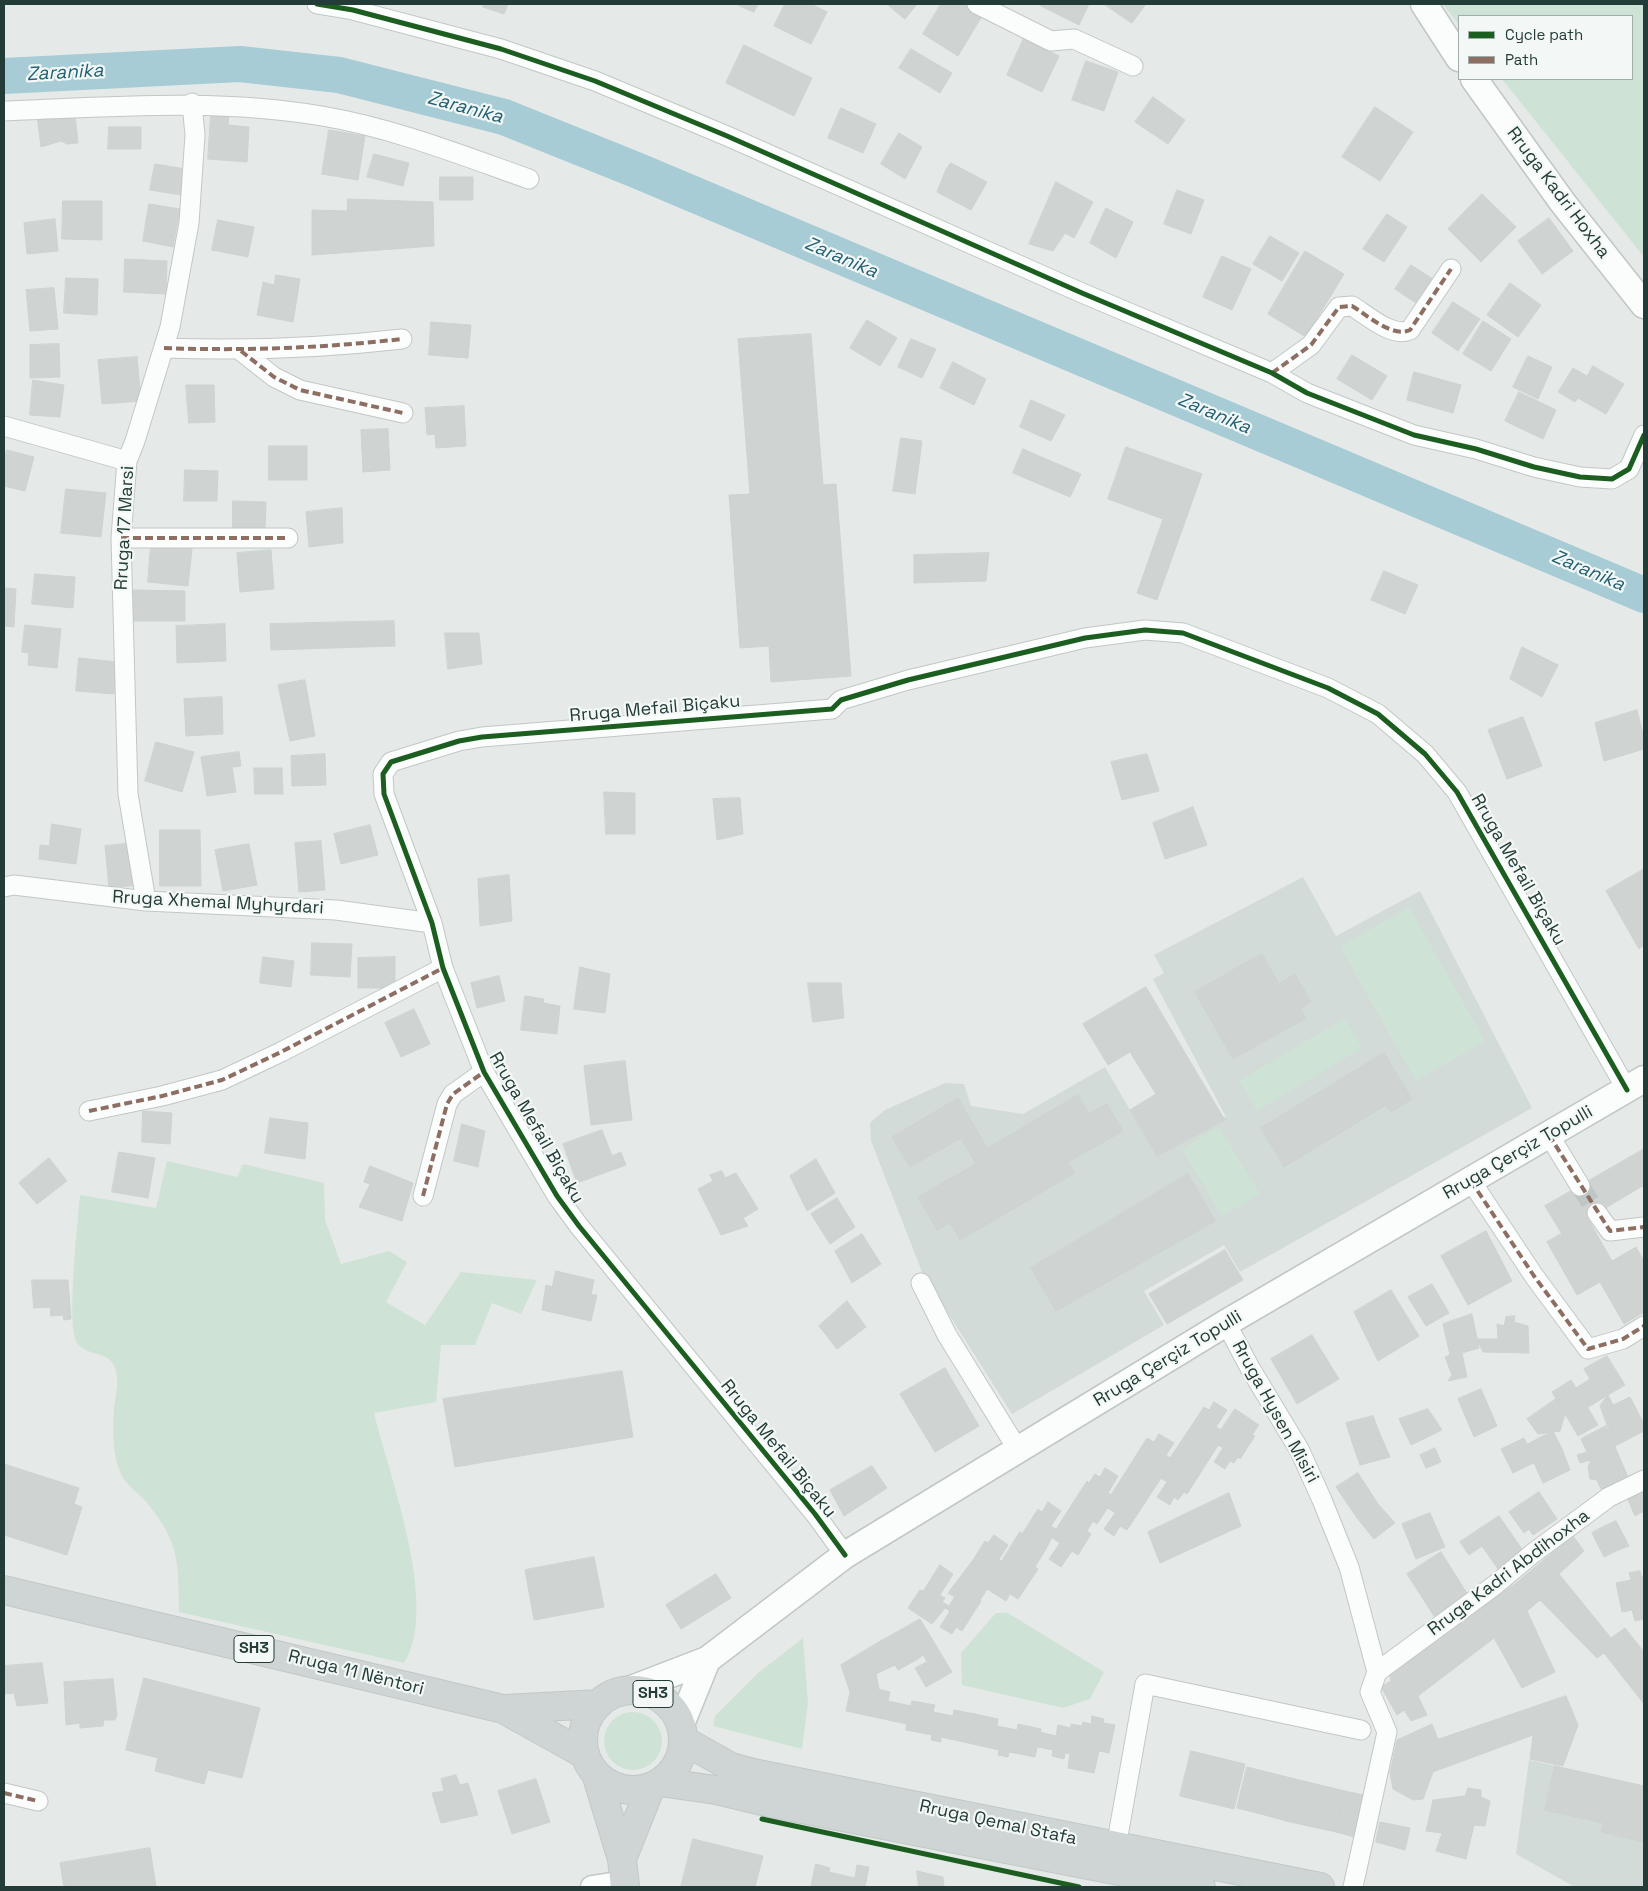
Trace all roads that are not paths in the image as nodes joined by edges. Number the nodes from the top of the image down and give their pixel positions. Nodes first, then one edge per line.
1 (317, 4) edge
2 (977, 4) edge
3 (1424, 4) edge
4 (1458, 56) edge
5 (1133, 66) dead end
6 (1475, 80) edge
7 (192, 103) junction
8 (4, 112) edge
9 (528, 179) dead end
10 (1451, 269) dead end
11 (1644, 305) edge
12 (402, 338) dead end
13 (164, 348) junction
14 (240, 350) junction
15 (1272, 373) junction
16 (403, 414) dead end
17 (4, 426) edge
18 (1644, 435) edge
19 (127, 460) junction
20 (120, 538) junction
21 (288, 538) dead end
22 (7, 883) edge
23 (146, 900) junction
24 (432, 923) junction
25 (443, 968) junction
26 (484, 1072) junction
27 (1636, 1084) edge
28 (89, 1111) dead end
29 (1549, 1135) junction
30 (1471, 1181) junction
31 (1580, 1186) tunnel mouth
32 (423, 1196) dead end
33 (1597, 1213) tunnel mouth
34 (1644, 1227) edge
35 (921, 1283) dead end
36 (1226, 1323) junction
37 (1644, 1326) edge
38 (1018, 1450) junction
39 (1644, 1480) edge
40 (845, 1555) junction
41 (4, 1590) edge
42 (707, 1660) junction
43 (1378, 1672) junction
44 (629, 1690) junction
45 (599, 1704) junction
46 (503, 1709) junction
47 (1361, 1730) dead end
48 (682, 1732) junction
49 (591, 1766) junction
50 (655, 1785) junction
51 (4, 1793) edge
52 (38, 1801) dead end
53 (1116, 1847) junction
54 (624, 1876) edge
55 (592, 1887) edge
56 (1202, 1887) edge
57 (1320, 1887) edge
58 (1353, 1887) edge

1 - 15 street
2 - 5 street
3 - 4 main road
6 - 11 main road, Rruga Kadri Hoxha
7 - 8 street
7 - 9 street
7 - 13 street, Rruga 17 Marsi
10 - 15 street
12 - 14 street
13 - 14 street
13 - 19 street, Rruga 17 Marsi
14 - 16 street
15 - 18 street
17 - 19 street
19 - 20 street, Rruga 17 Marsi
20 - 21 street
20 - 23 street, Rruga 17 Marsi
22 - 23 street, Rruga Xhemal Myhyrdari
23 - 24 street, Rruga Xhemal Myhyrdari
24 - 25 street, Rruga Mefail Biçaku
24 - 27 street, Rruga Mefail Biçaku
25 - 26 street, Rruga Mefail Biçaku
25 - 28 street
26 - 32 street
26 - 40 street, Rruga Mefail Biçaku
27 - 29 main road, Rruga Çerçiz Topulli
29 - 30 main road, Rruga Çerçiz Topulli
29 - 31 street
30 - 36 main road, Rruga Çerçiz Topulli
30 - 37 street
33 - 34 street
35 - 38 street
36 - 38 main road, Rruga Çerçiz Topulli
36 - 43 street, Rruga Hysen Misiri
38 - 40 main road, Rruga Çerçiz Topulli
39 - 43 street, Rruga Kadri Abdihoxha
40 - 42 main road, Rruga Çerçiz Topulli
41 - 46 main road, Rruga 11 Nëntori / SH3
42 - 44 main road
42 - 48 main road
43 - 58 street
44 - 45 main road, SH3
44 - 48 main road, SH3
45 - 46 main road, Rruga 11 Nëntori / SH3
45 - 49 main road, SH3
46 - 49 main road, Rruga 11 Nëntori / SH3
47 - 53 street
48 - 50 main road
48 - 53 main road, Rruga Qemal Stafa
49 - 50 main road, SH3
49 - 54 main road, SH3
50 - 54 main road
50 - 56 main road, Rruga Qemal Stafa
51 - 52 street
53 - 57 main road, Rruga Qemal Stafa
54 - 55 street

